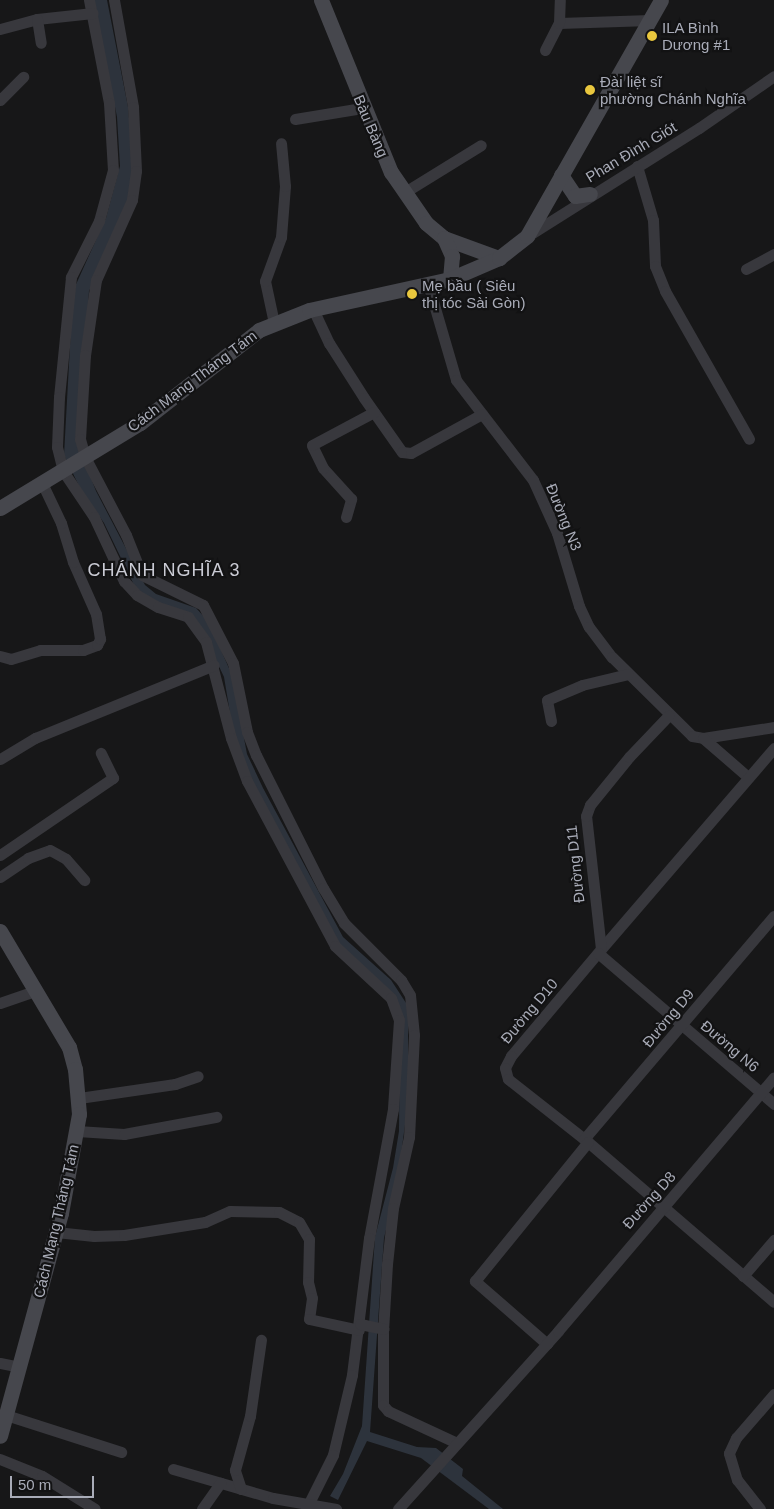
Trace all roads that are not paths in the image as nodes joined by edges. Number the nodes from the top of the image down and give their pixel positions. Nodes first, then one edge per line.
1 (90, 0) edge
2 (114, 0) edge
3 (321, 0) edge
4 (560, 0) edge
5 (662, 0) edge
6 (93, 13) junction
7 (37, 19) junction
8 (650, 20) junction
9 (558, 23) junction
10 (0, 29) edge
11 (41, 44) dead end
12 (545, 50) dead end
13 (774, 76) edge
14 (23, 77) dead end
15 (0, 100) edge
16 (362, 108) junction
17 (295, 118) dead end
18 (281, 142) dead end
19 (481, 146) dead end
20 (637, 166) junction
21 (561, 175) junction
22 (405, 192) junction
23 (590, 194) junction
24 (96, 228) junction
25 (117, 236) junction
26 (527, 236) junction
27 (444, 238) junction
28 (774, 254) edge
29 (499, 258) junction
30 (746, 270) dead end
31 (450, 279) junction
32 (428, 284) junction
33 (313, 309) junction
34 (274, 323) junction
35 (374, 412) junction
36 (482, 414) junction
37 (749, 440) dead end
38 (84, 457) junction
39 (65, 469) junction
40 (42, 483) junction
41 (0, 508) edge
42 (346, 517) dead end
43 (204, 608) junction
44 (188, 617) junction
45 (0, 656) edge
46 (214, 665) junction
47 (628, 674) junction
48 (668, 716) junction
49 (551, 721) dead end
50 (774, 727) edge
51 (703, 738) junction
52 (774, 748) edge
53 (101, 753) dead end
54 (0, 758) edge
55 (748, 777) junction
56 (0, 855) edge
57 (0, 877) edge
58 (84, 880) dead end
59 (774, 916) edge
60 (0, 931) edge
61 (368, 946) junction
62 (599, 951) junction
63 (353, 963) junction
64 (37, 990) junction
65 (0, 1003) edge
66 (681, 1025) junction
67 (198, 1076) dead end
68 (774, 1076) edge
69 (761, 1092) junction
70 (79, 1098) junction
71 (393, 1101) junction
72 (410, 1103) junction
73 (774, 1104) edge
74 (216, 1117) dead end
75 (77, 1130) junction
76 (586, 1141) junction
77 (664, 1208) junction
78 (56, 1232) junction
79 (774, 1240) edge
80 (743, 1276) junction
81 (774, 1302) edge
82 (359, 1327) junction
83 (383, 1329) junction
84 (261, 1340) dead end
85 (547, 1344) junction
86 (0, 1363) edge
87 (20, 1367) junction
88 (774, 1394) edge
89 (6, 1416) junction
90 (0, 1436) edge
91 (453, 1447) junction
92 (121, 1452) dead end
93 (0, 1459) edge
94 (173, 1469) dead end
95 (220, 1483) junction
96 (241, 1489) junction
97 (308, 1506) edge
98 (95, 1509) edge
99 (202, 1509) edge
100 (336, 1509) edge
101 (398, 1509) edge
102 (760, 1509) edge

1 - 6 street
2 - 25 street
3 - 16 main road, Bàu Bàng
4 - 9 street
5 - 8 main road, Cách Mạng Tháng Tám
6 - 7 street
6 - 24 street
7 - 10 street
7 - 11 street
8 - 9 street
8 - 21 main road, Cách Mạng Tháng Tám
9 - 12 street
13 - 20 street, Phan Đình Giót
14 - 15 street
16 - 17 street
16 - 22 main road, Bàu Bàng
18 - 34 street
19 - 22 street
20 - 23 street, Phan Đình Giót
20 - 37 street
21 - 23 main road
21 - 26 main road, Cách Mạng Tháng Tám
22 - 27 main road, Bàu Bàng
23 - 26 street, Phan Đình Giót
24 - 25 street
24 - 39 street
25 - 38 street
26 - 29 main road, Cách Mạng Tháng Tám
27 - 29 main road
27 - 31 main road
28 - 30 street
29 - 31 main road, Cách Mạng Tháng Tám
31 - 32 main road, Cách Mạng Tháng Tám
32 - 33 main road, Cách Mạng Tháng Tám
32 - 36 street, Đường N3
33 - 34 main road, Cách Mạng Tháng Tám
33 - 35 street
34 - 38 main road, Cách Mạng Tháng Tám
35 - 36 street
35 - 42 street
36 - 47 street, Đường N3
38 - 39 main road, Cách Mạng Tháng Tám
38 - 43 street
39 - 40 main road
39 - 44 street
40 - 41 main road
40 - 45 street
43 - 44 street
43 - 61 street
44 - 46 street
46 - 54 street
46 - 63 street
47 - 48 street, Đường N3
47 - 49 street
48 - 51 street, Đường N3
48 - 62 street, Đường D11
50 - 51 street
51 - 55 street, Đường N3
52 - 55 street, Đường D10
53 - 56 street
55 - 62 street, Đường D10
57 - 58 street
59 - 66 street, Đường D9
60 - 64 main road, Cách Mạng Tháng Tám
61 - 63 street
61 - 72 street
62 - 66 street, Đường N6
62 - 76 street, Đường D10
63 - 71 street
64 - 65 street
64 - 70 main road, Cách Mạng Tháng Tám
66 - 69 street, Đường N6
66 - 76 street, Đường D9
67 - 70 street
68 - 69 street, Đường D8
69 - 73 street, Đường N6
69 - 77 street, Đường D8
70 - 75 main road, Cách Mạng Tháng Tám
71 - 72 street
71 - 82 street
72 - 83 street
74 - 75 street
75 - 78 main road, Cách Mạng Tháng Tám
76 - 77 street, Đường D10
76 - 85 street, Đường D9
77 - 80 street, Đường D10
77 - 85 street, Đường D8
78 - 82 street
78 - 87 main road, Cách Mạng Tháng Tám
79 - 80 street
80 - 81 street, Đường D10
82 - 83 street
82 - 97 street
83 - 91 street
84 - 96 street
85 - 91 street, Đường D8
86 - 87 street
87 - 89 main road, Cách Mạng Tháng Tám
88 - 102 street
89 - 90 main road, Cách Mạng Tháng Tám
89 - 92 street
91 - 101 street, Đường D8
93 - 98 street
94 - 95 street
95 - 96 street
95 - 99 street
96 - 97 street
97 - 100 street

